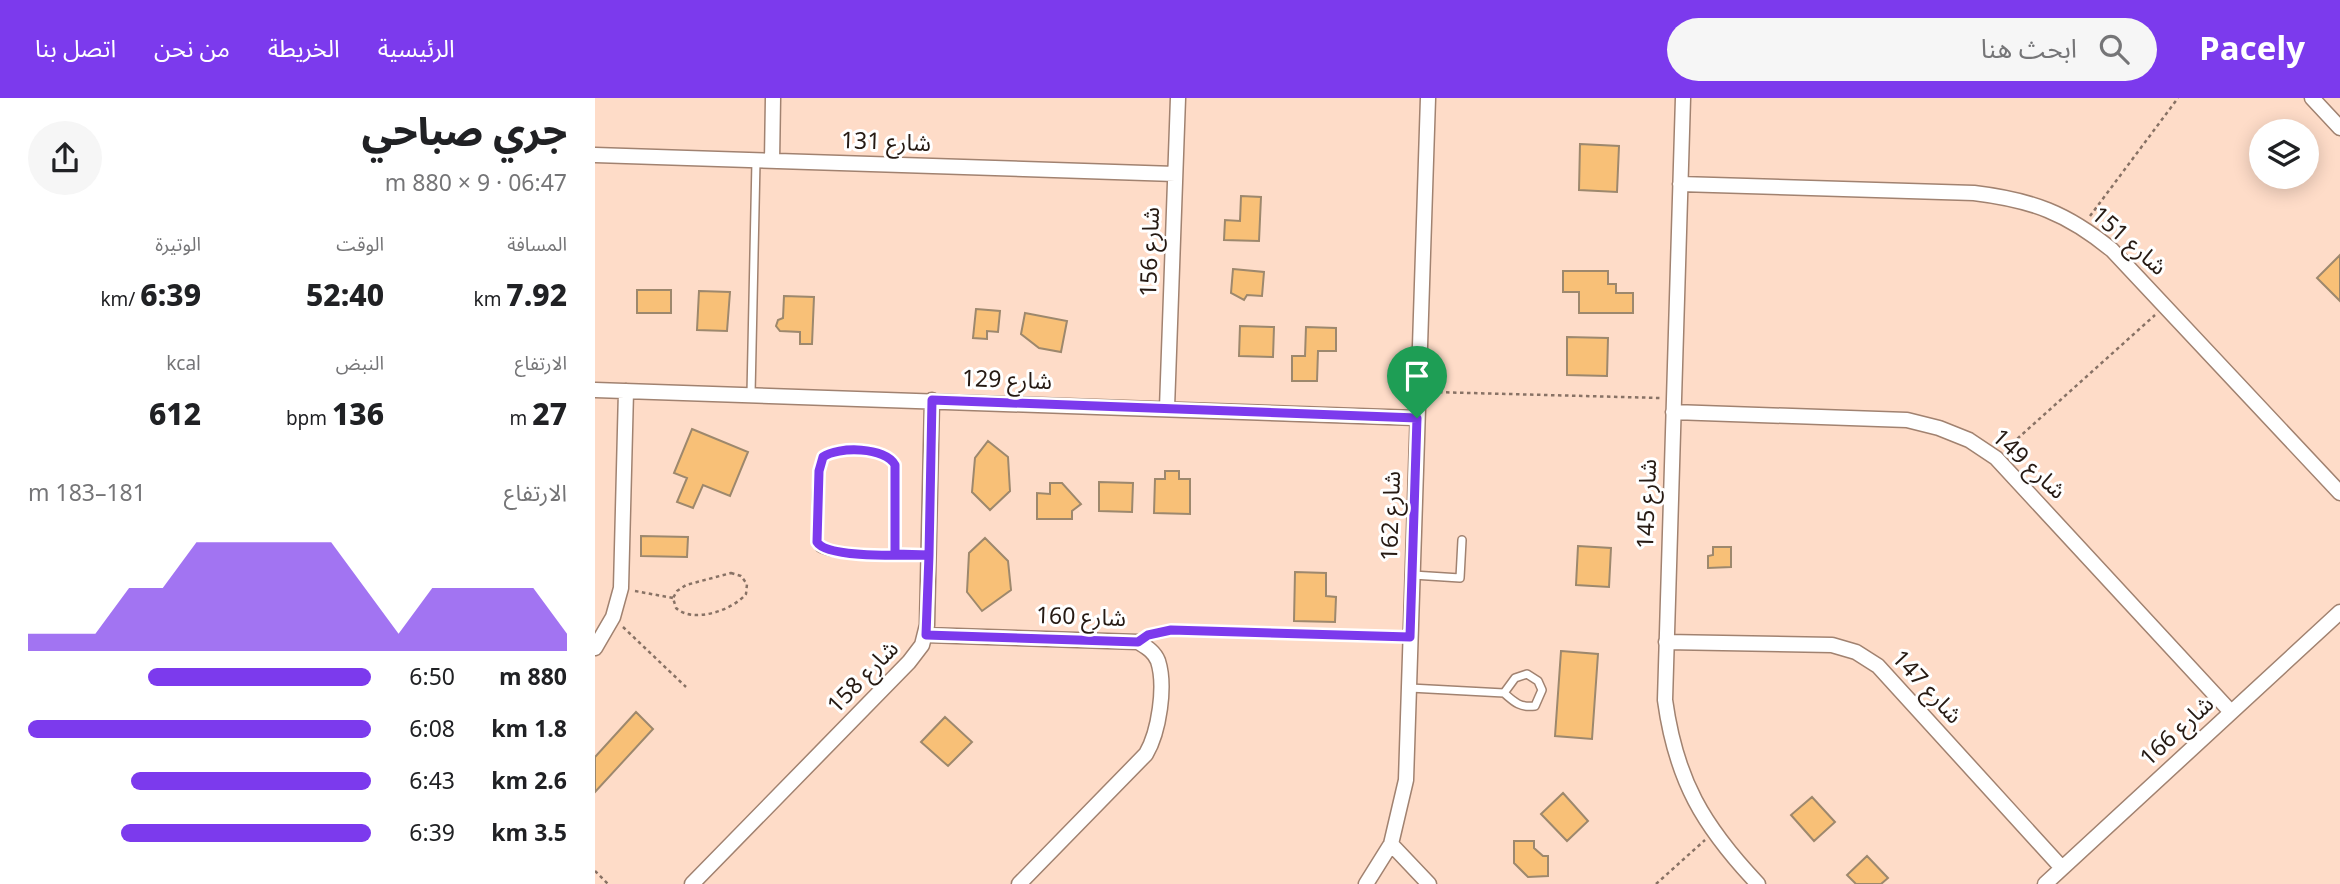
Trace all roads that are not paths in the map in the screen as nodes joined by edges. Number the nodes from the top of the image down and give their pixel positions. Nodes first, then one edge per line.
1 (773, 98) edge
2 (1178, 98) edge
3 (1427, 98) edge
4 (1683, 98) edge
5 (2312, 98) edge
6 (2340, 128) edge
7 (595, 155) edge
8 (756, 160) junction
9 (772, 161) junction
10 (1175, 174) junction
11 (1680, 184) junction
12 (595, 390) edge
13 (626, 391) junction
14 (751, 394) junction
15 (932, 400) junction
16 (1673, 405) junction
17 (1167, 408) junction
18 (1417, 418) junction
19 (2340, 493) edge
20 (1462, 540) dead end
21 (895, 554) junction
22 (929, 555) junction
23 (1412, 575) junction
24 (2340, 612) edge
25 (926, 635) junction
26 (1666, 642) junction
27 (595, 648) edge
28 (1409, 688) junction
29 (1504, 692) junction
30 (2231, 712) junction
31 (1391, 844) junction
32 (2062, 868) junction
33 (692, 884) edge
34 (1019, 884) edge
35 (1366, 884) edge
36 (1429, 884) edge
37 (1758, 884) edge
38 (2045, 884) edge

1 - 9 street
2 - 10 street, شارع 156
3 - 18 street, شارع 162
4 - 11 street, شارع 145
5 - 6 street
7 - 8 street, شارع 131
8 - 9 street, شارع 131
8 - 14 lane
9 - 10 street, شارع 131
10 - 17 street, شارع 156
11 - 16 street, شارع 145
11 - 19 street, شارع 151
12 - 13 street, شارع 129
13 - 14 street, شارع 129
13 - 27 street
14 - 15 street, شارع 129
15 - 17 street, شارع 129
15 - 22 street, شارع 158
16 - 26 street, شارع 145
16 - 30 street, شارع 149
17 - 18 street, شارع 129
18 - 23 street, شارع 162
20 - 23 lane
21 - 21 lane
21 - 22 lane
22 - 25 street, شارع 158
23 - 28 street, شارع 162
24 - 30 street, شارع 166
25 - 33 street, شارع 158
25 - 34 street, شارع 160
26 - 32 street, شارع 147
26 - 37 street, شارع 145
28 - 29 lane
28 - 31 street, شارع 162
29 - 29 lane
30 - 32 street, شارع 166
31 - 35 street, شارع 162
31 - 36 street
32 - 38 street, شارع 166

